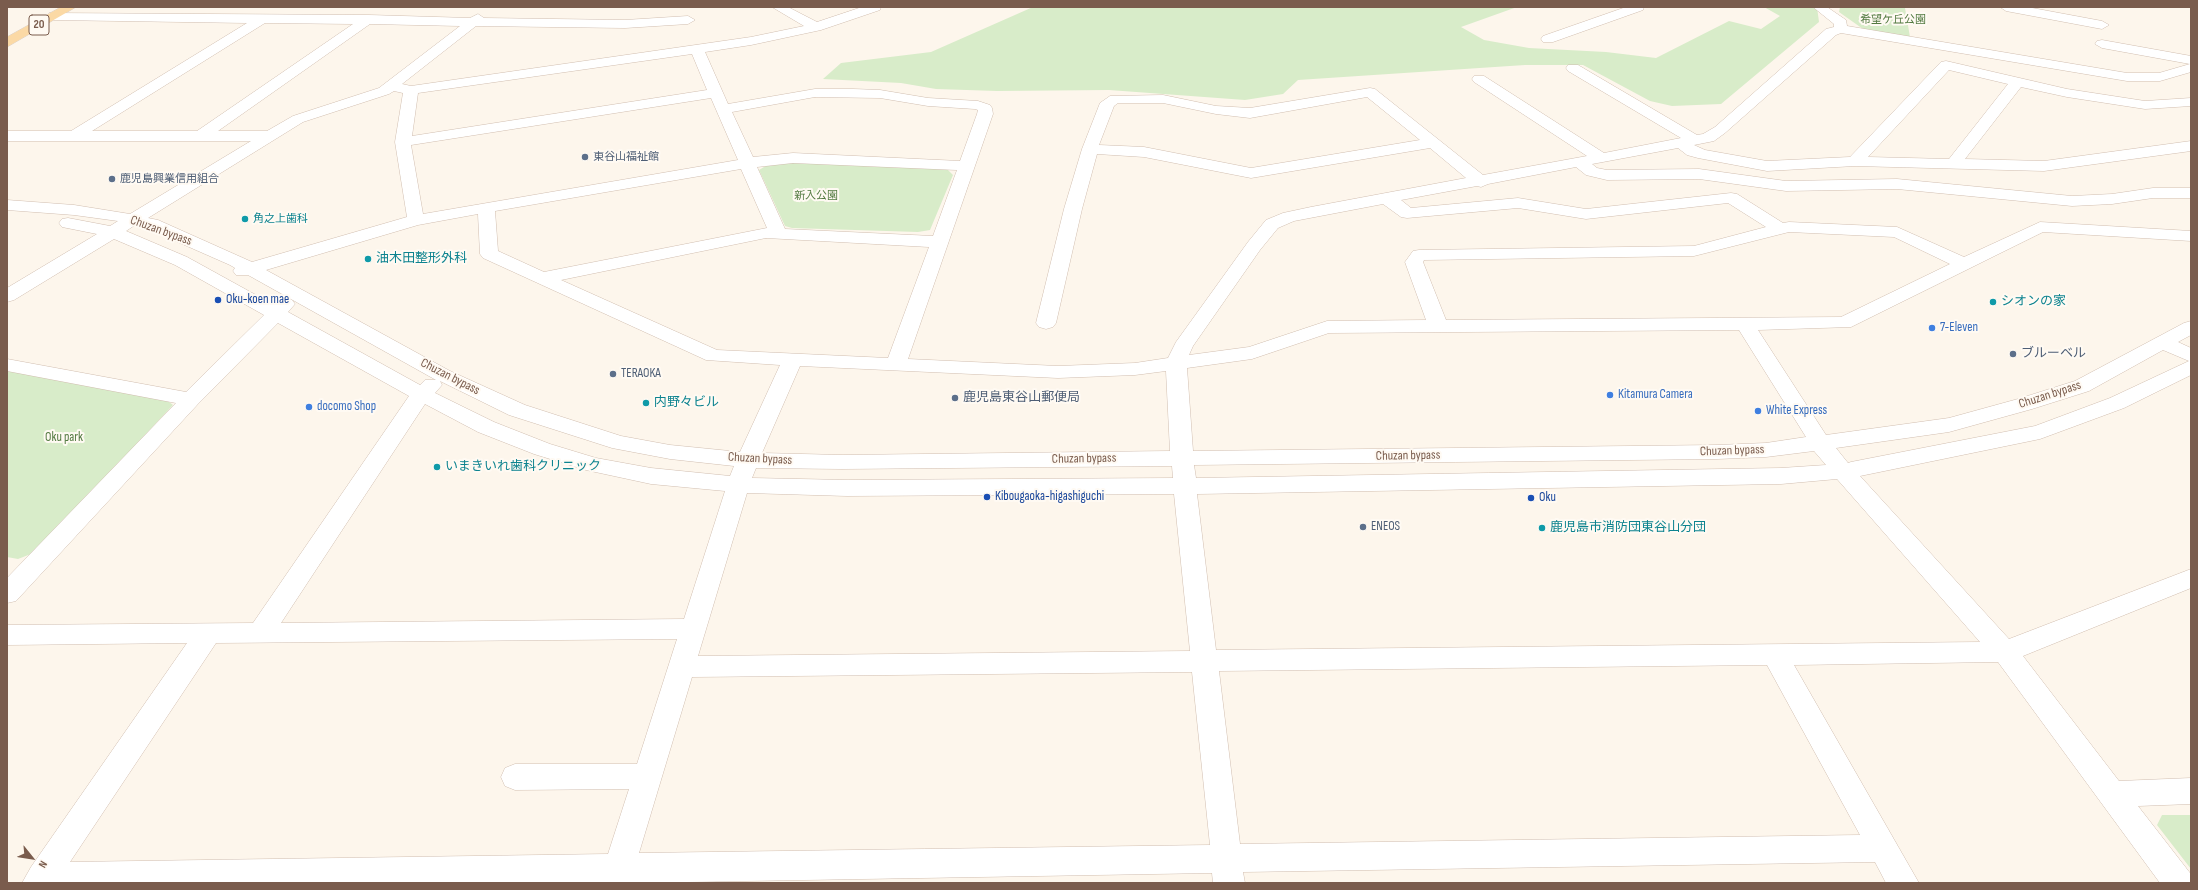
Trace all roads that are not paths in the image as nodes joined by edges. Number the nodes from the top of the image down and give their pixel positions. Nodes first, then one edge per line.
1 (70, 7) edge
2 (199, 7) edge
3 (280, 7) edge
4 (386, 7) edge
5 (492, 7) edge
6 (778, 7) edge
7 (875, 7) edge
8 (1638, 7) edge
9 (1819, 7) edge
10 (2006, 7) edge
11 (54, 16) junction
12 (182, 18) junction
13 (261, 19) junction
14 (367, 20) junction
15 (688, 20) dead end
16 (473, 21) junction
17 (816, 27) junction
18 (1840, 29) junction
19 (1548, 39) dead end
20 (7, 43) edge
21 (2102, 44) junction
22 (697, 50) junction
23 (2191, 60) edge
24 (1573, 68) dead end
25 (2191, 68) edge
26 (2102, 73) junction
27 (1478, 79) dead end
28 (2017, 82) junction
29 (391, 87) junction
30 (410, 90) junction
31 (715, 93) junction
32 (2191, 102) edge
33 (723, 109) junction
34 (7, 136) edge
35 (74, 136) junction
36 (201, 136) junction
37 (270, 136) junction
38 (403, 142) junction
39 (1433, 143) junction
40 (1689, 143) junction
41 (2191, 146) edge
42 (1090, 149) junction
43 (1601, 158) junction
44 (1578, 161) junction
45 (1855, 161) junction
46 (746, 163) junction
47 (1953, 164) junction
48 (966, 166) junction
49 (1481, 182) junction
50 (2191, 193) edge
51 (1388, 199) junction
52 (7, 205) edge
53 (486, 208) junction
54 (7, 219) edge
55 (134, 220) junction
56 (416, 220) junction
57 (1779, 228) junction
58 (113, 232) junction
59 (778, 233) junction
60 (2191, 236) edge
61 (940, 242) junction
62 (1964, 264) junction
63 (250, 269) junction
64 (541, 278) junction
65 (215, 280) junction
66 (296, 294) junction
67 (7, 296) edge
68 (274, 313) junction
69 (1046, 323) dead end
70 (1745, 324) junction
71 (1438, 326) junction
72 (2191, 327) edge
73 (2163, 343) junction
74 (2191, 356) edge
75 (793, 360) junction
76 (1176, 363) junction
77 (896, 364) junction
78 (7, 365) edge
79 (2191, 367) edge
80 (443, 375) junction
81 (421, 394) junction
82 (191, 399) junction
83 (1821, 444) junction
84 (1182, 458) junction
85 (747, 460) junction
86 (1842, 470) junction
87 (738, 485) junction
88 (1185, 486) junction
89 (17, 571) edge
90 (2191, 578) edge
91 (7, 594) edge
92 (694, 629) junction
93 (260, 633) junction
94 (208, 634) junction
95 (7, 636) edge
96 (2005, 652) junction
97 (1775, 655) junction
98 (1204, 661) junction
99 (682, 667) junction
100 (648, 776) junction
101 (515, 777) dead end
102 (2191, 791) edge
103 (2112, 794) junction
104 (1883, 848) junction
105 (1227, 871) edge
106 (617, 876) edge
107 (40, 880) edge
108 (1903, 883) edge
109 (2179, 883) edge

1 - 11 main road, 20
2 - 12 street
3 - 13 street
4 - 14 street
5 - 16 street
6 - 17 street
7 - 17 street
8 - 19 street
9 - 18 street
10 - 21 street
11 - 12 street
11 - 20 main road, 20
12 - 13 street
13 - 14 street
13 - 35 street
14 - 16 street
14 - 36 street
15 - 16 street
16 - 29 street
17 - 22 street
18 - 26 street
18 - 40 street
21 - 23 street
21 - 26 street
22 - 30 street
22 - 31 street
24 - 40 street
25 - 26 street
27 - 43 street
28 - 32 street
28 - 45 street
28 - 47 street
29 - 30 street
29 - 37 street
30 - 38 street
31 - 33 street
31 - 38 street
33 - 46 street
33 - 48 street
34 - 35 street
35 - 36 street
36 - 37 street
37 - 55 street
38 - 56 street
39 - 42 street
39 - 42 street
39 - 49 street
40 - 43 street
40 - 45 street
41 - 47 street
42 - 69 street
43 - 44 street
44 - 49 street
44 - 50 street
45 - 47 street
46 - 48 street
46 - 53 street
46 - 59 street
48 - 61 street
49 - 51 street
51 - 57 street
51 - 76 street
52 - 55 street, Chuzan bypass
53 - 56 street
53 - 64 street
54 - 58 street, Chuzan bypass
55 - 58 street
55 - 63 street, Chuzan bypass
56 - 63 street
57 - 62 street
57 - 71 street
58 - 65 street, Chuzan bypass
58 - 67 street
59 - 61 street
59 - 64 street
60 - 62 street
61 - 77 street
62 - 70 street
63 - 65 street
63 - 66 street, Chuzan bypass
64 - 75 street
65 - 68 street, Chuzan bypass
66 - 68 street
66 - 80 street, Chuzan bypass
68 - 81 street, Chuzan bypass
68 - 82 street
70 - 71 street
70 - 83 street
71 - 76 street
72 - 73 street, Chuzan bypass
73 - 74 street
73 - 83 street, Chuzan bypass
75 - 77 street
75 - 85 street
76 - 77 street
76 - 84 street
78 - 82 street
79 - 86 street, Chuzan bypass
80 - 81 street
80 - 85 street, Chuzan bypass
81 - 87 street, Chuzan bypass
81 - 93 street
82 - 89 street
83 - 84 street, Chuzan bypass
83 - 86 street
84 - 85 street, Chuzan bypass
84 - 88 street
85 - 87 street
86 - 88 street, Chuzan bypass
86 - 96 street
87 - 88 street, Chuzan bypass
87 - 92 street
88 - 98 street
89 - 91 street
90 - 96 street
92 - 93 street
92 - 99 street
93 - 94 street
94 - 95 street
94 - 107 street
96 - 97 street
96 - 103 street
97 - 98 street
97 - 104 street
98 - 99 street
98 - 105 street
99 - 100 street
100 - 101 street
100 - 106 street
102 - 103 street
103 - 109 street
104 - 105 street
104 - 108 street
105 - 106 street
106 - 107 street

